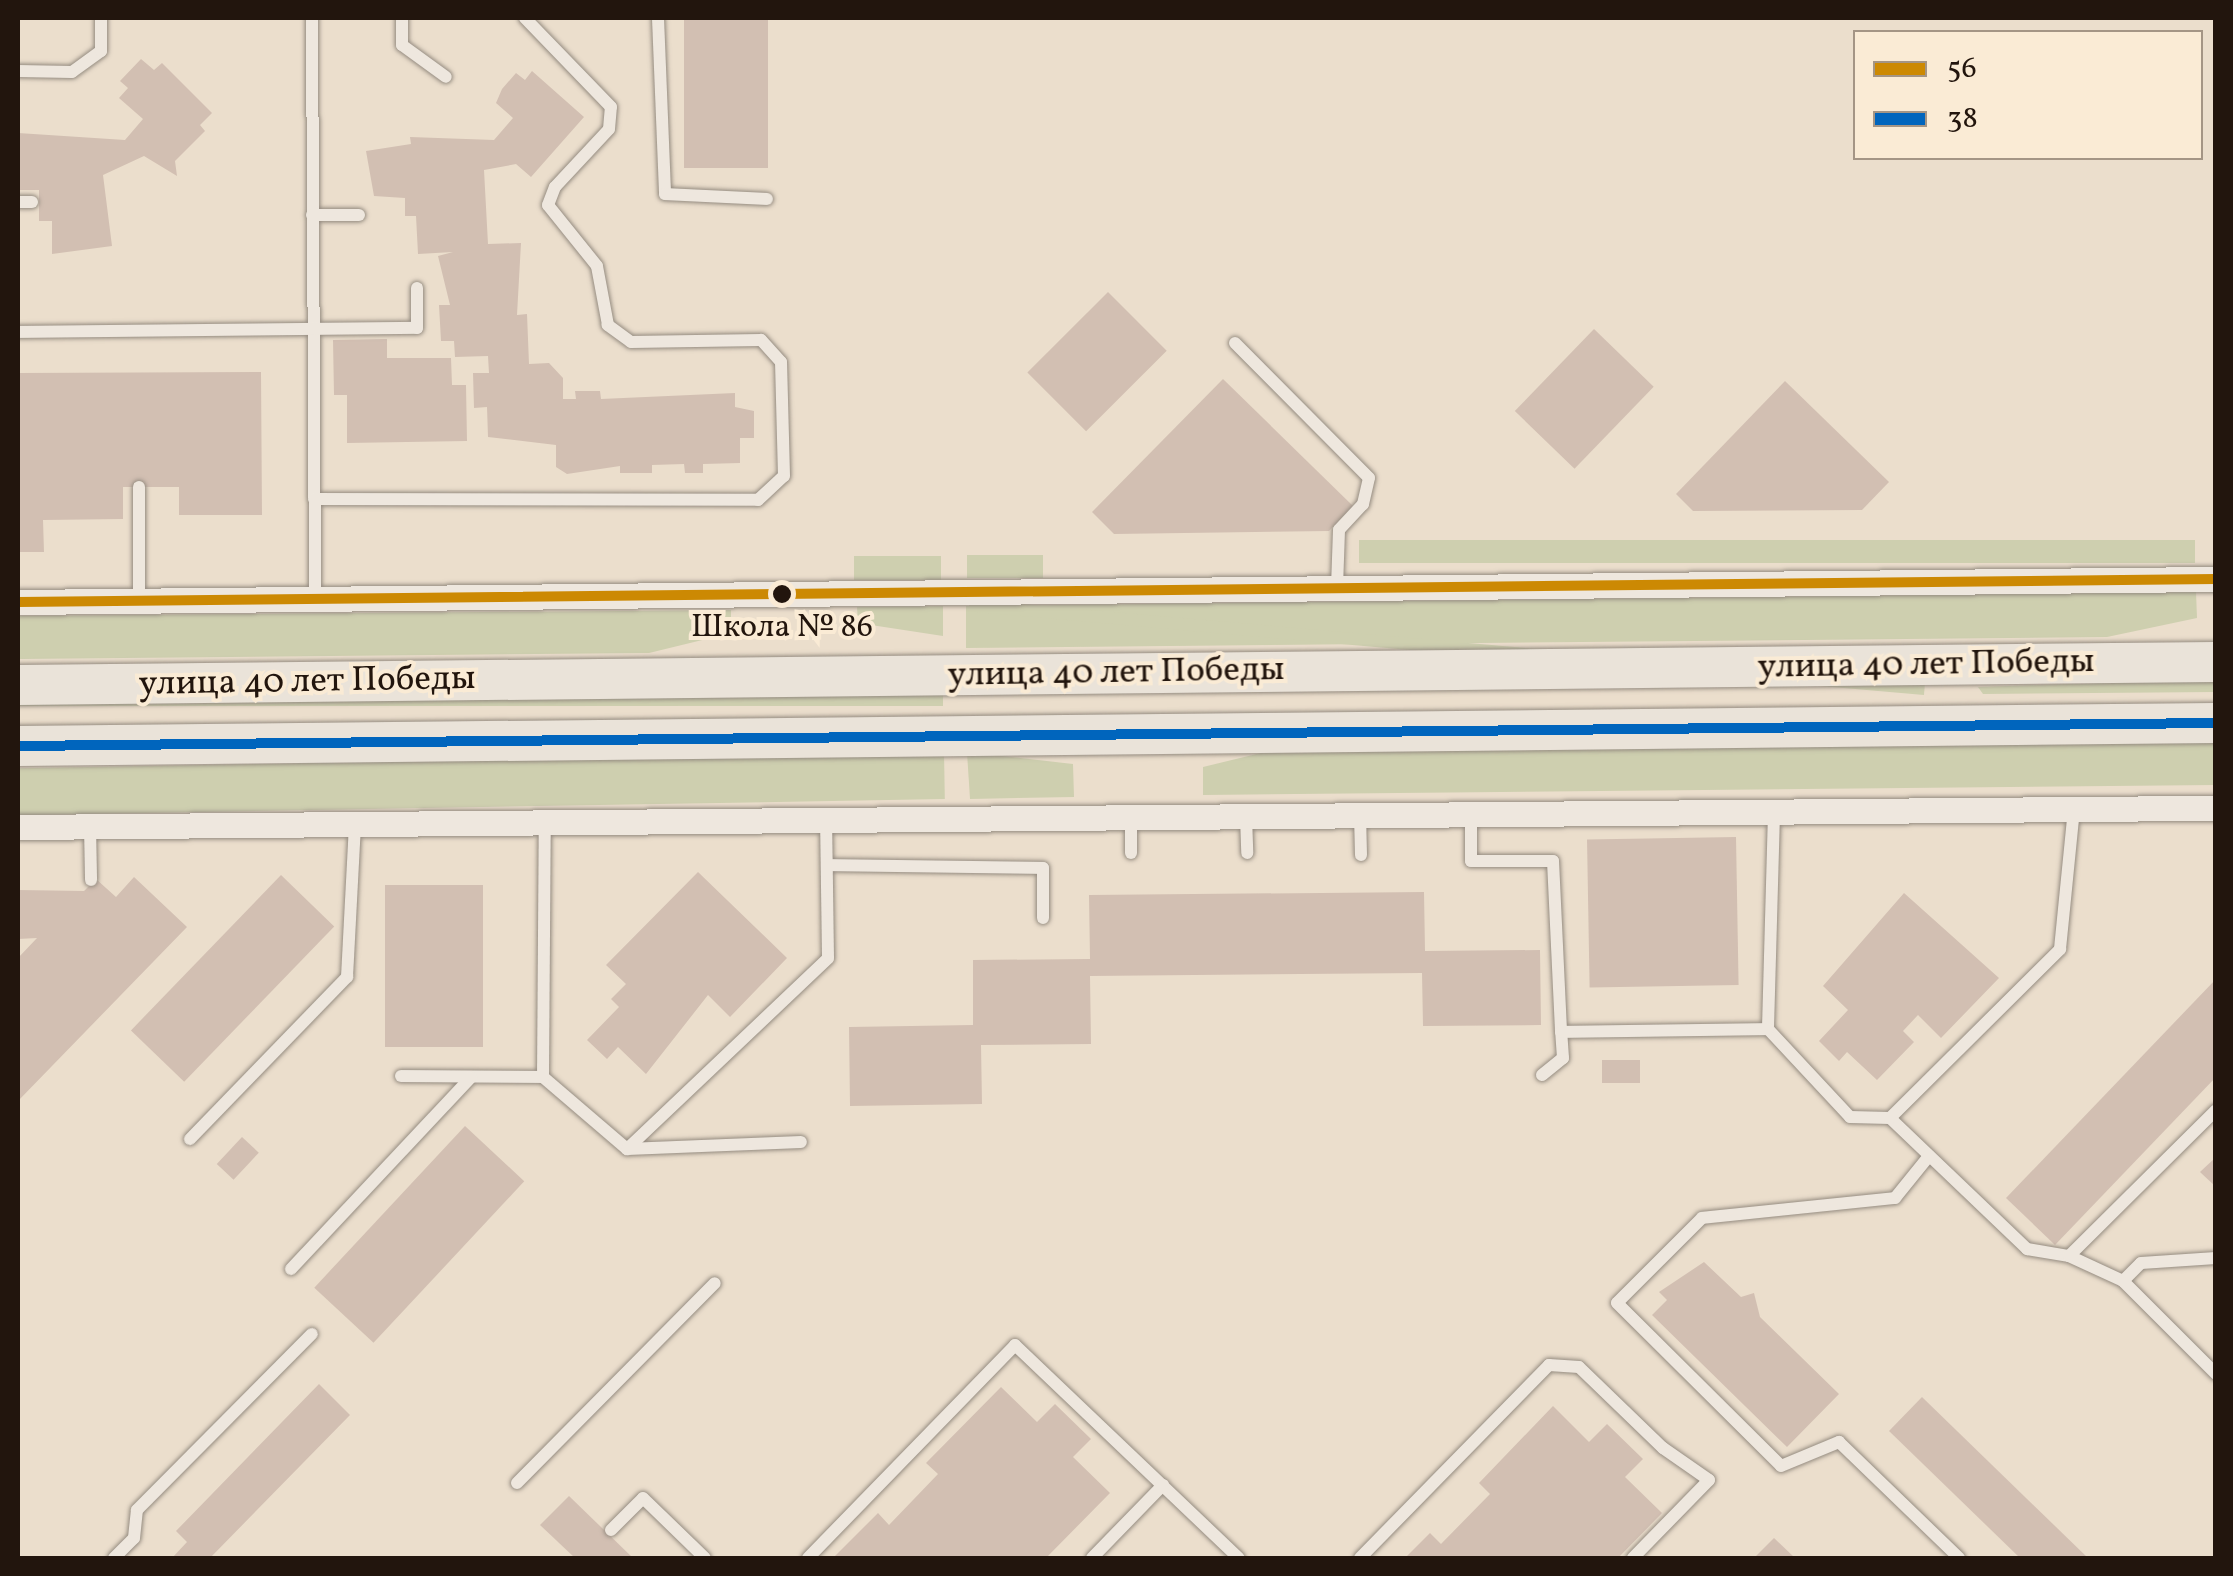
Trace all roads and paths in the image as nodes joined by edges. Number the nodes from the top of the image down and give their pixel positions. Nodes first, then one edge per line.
1 (101, 18) edge
2 (312, 18) edge
3 (402, 18) edge
4 (525, 18) edge
5 (658, 18) edge
6 (18, 71) edge
7 (446, 77) dead end
8 (767, 199) dead end
9 (358, 214) dead end
10 (312, 215) junction
11 (417, 288) dead end
12 (313, 330) junction
13 (18, 332) edge
14 (1236, 343) dead end
15 (139, 487) dead end
16 (314, 499) junction
17 (2216, 579) edge
18 (1337, 588) junction
19 (315, 599) junction
20 (139, 601) junction
21 (18, 602) edge
22 (2216, 662) edge
23 (1946, 665) junction
24 (18, 684) edge
25 (2216, 724) edge
26 (1946, 726) junction
27 (18, 746) edge
28 (2216, 808) edge
29 (2074, 809) junction
30 (1360, 814) junction
31 (1471, 814) junction
32 (1774, 814) junction
33 (1131, 816) junction
34 (1246, 816) junction
35 (826, 819) junction
36 (545, 821) junction
37 (355, 823) junction
38 (18, 826) edge
39 (90, 826) junction
40 (1132, 853) dead end
41 (1247, 854) dead end
42 (1361, 855) dead end
43 (826, 865) junction
44 (91, 880) dead end
45 (1043, 918) dead end
46 (1768, 1029) junction
47 (1561, 1032) junction
48 (1542, 1075) dead end
49 (401, 1076) dead end
50 (472, 1076) junction
51 (543, 1077) junction
52 (2216, 1110) edge
53 (1890, 1118) junction
54 (190, 1139) dead end
55 (801, 1142) dead end
56 (627, 1148) junction
57 (1929, 1156) junction
58 (2069, 1256) junction
59 (2216, 1258) edge
60 (292, 1269) dead end
61 (2122, 1281) junction
62 (715, 1283) dead end
63 (312, 1334) dead end
64 (2216, 1374) edge
65 (517, 1483) dead end
66 (1163, 1486) junction
67 (611, 1530) dead end
68 (114, 1558) edge
69 (705, 1558) edge
70 (808, 1558) edge
71 (1092, 1558) edge
72 (1239, 1558) edge
73 (1360, 1558) edge
74 (1633, 1558) edge
75 (1959, 1558) edge

1 - 6 lane
2 - 10 lane
3 - 7 lane
4 - 16 lane
5 - 8 lane
9 - 10 lane
10 - 12 lane
11 - 12 lane
12 - 13 lane
12 - 16 lane
14 - 18 lane
15 - 20 lane
16 - 19 lane
17 - 18 street
18 - 19 street
19 - 20 street
20 - 21 street
22 - 23 main road, улица 40 лет Победы
23 - 24 main road, улица 40 лет Победы
23 - 26 main road
25 - 26 main road, улица 40 лет Победы
26 - 27 main road, улица 40 лет Победы
28 - 29 street
29 - 32 street
29 - 53 lane
30 - 31 street
30 - 34 street
30 - 42 lane
31 - 32 street
31 - 47 lane
32 - 46 lane
33 - 34 street
33 - 35 street
33 - 40 lane
34 - 41 lane
35 - 36 street
35 - 43 lane
36 - 37 street
36 - 51 lane
37 - 39 street
37 - 54 lane
38 - 39 street
39 - 44 lane
43 - 45 lane
43 - 56 lane
46 - 47 lane
46 - 53 lane
47 - 48 lane
49 - 50 lane
50 - 51 lane
50 - 60 lane
51 - 56 lane
52 - 58 lane
53 - 57 lane
55 - 56 lane
57 - 58 lane
57 - 75 lane
58 - 61 lane
59 - 61 lane
61 - 64 lane
62 - 65 lane
63 - 68 lane
66 - 70 lane
66 - 71 lane
66 - 72 lane
67 - 69 lane
73 - 74 lane

